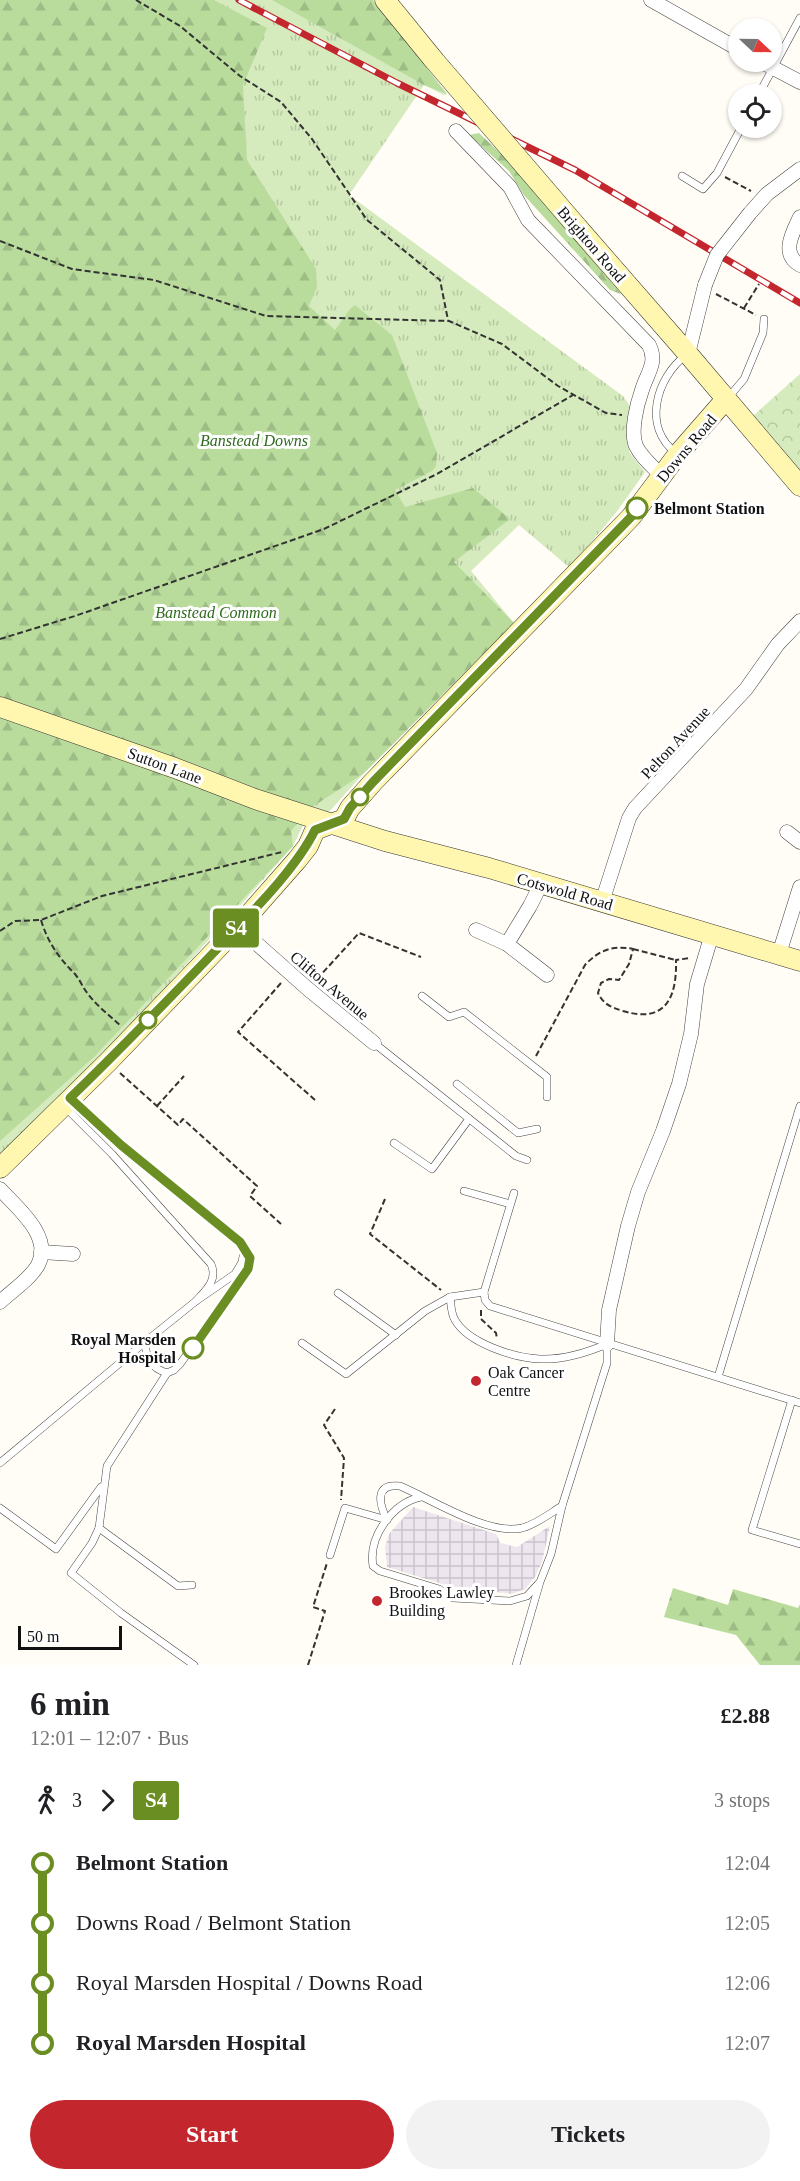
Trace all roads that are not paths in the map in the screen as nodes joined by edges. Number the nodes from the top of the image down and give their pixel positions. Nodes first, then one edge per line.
1 (385, 0) edge
2 (651, 0) edge
3 (800, 18) edge
4 (728, 43) edge
5 (782, 44) edge
6 (781, 72) edge
7 (800, 82) edge
8 (456, 131) dead end
9 (736, 138) edge
10 (800, 169) edge
11 (682, 176) dead end
12 (800, 217) edge
13 (800, 265) edge
14 (764, 319) road end
15 (688, 354) junction
16 (726, 399) junction
17 (678, 454) junction
18 (661, 476) junction
19 (800, 486) edge
20 (800, 621) edge
21 (0, 707) edge
22 (330, 824) junction
23 (788, 832) dead end
24 (800, 842) edge
25 (541, 884) junction
26 (800, 887) edge
27 (602, 902) junction
28 (238, 927) junction
29 (476, 930) dead end
30 (712, 934) junction
31 (507, 944) junction
32 (779, 954) junction
33 (800, 961) edge
34 (547, 975) dead end
35 (422, 996) dead end
36 (374, 1043) joint
37 (457, 1084) dead end
38 (547, 1097) dead end
39 (70, 1105) junction
40 (800, 1106) edge
41 (469, 1119) junction
42 (537, 1129) dead end
43 (394, 1143) dead end
44 (527, 1160) dead end
45 (0, 1168) edge
46 (0, 1189) edge
47 (465, 1191) dead end
48 (514, 1193) dead end
49 (510, 1204) junction
50 (240, 1242) junction
51 (41, 1252) junction
52 (73, 1254) dead end
53 (484, 1292) junction
54 (338, 1293) dead end
55 (450, 1297) junction
56 (196, 1301) junction
57 (0, 1302) edge
58 (396, 1335) junction
59 (145, 1342) junction
60 (302, 1344) dead end
61 (607, 1344) junction
62 (167, 1373) junction
63 (717, 1377) junction
64 (796, 1402) edge
65 (0, 1462) edge
66 (103, 1485) junction
67 (421, 1497) junction
68 (562, 1506) junction
69 (0, 1508) edge
70 (387, 1520) junction
71 (99, 1528) junction
72 (800, 1544) edge
73 (330, 1555) road end
74 (540, 1582) junction
75 (192, 1585) dead end
76 (194, 1665) edge
77 (516, 1665) edge

1 - 15 main road, Brighton Road, bridge
2 - 4 street
3 - 5 lane
6 - 7 street
8 - 18 street
9 - 11 lane
10 - 15 street, bridge
12 - 13 street
14 - 16 lane
15 - 16 main road, Brighton Road
15 - 17 lane
16 - 17 main road, Downs Road
16 - 19 main road, Brighton Road
17 - 18 main road, Downs Road
18 - 22 main road, Downs Road
20 - 27 street, Pelton Avenue
21 - 22 main road, Sutton Lane
22 - 25 main road, Cotswold Road
22 - 28 main road, Downs Road
23 - 24 street
25 - 27 main road, Cotswold Road
25 - 31 street
26 - 32 street
27 - 30 main road, Cotswold Road
28 - 36 street, Clifton Avenue
28 - 39 main road, Downs Road
29 - 31 street
30 - 32 main road, Cotswold Road
30 - 61 street
31 - 34 street
32 - 33 main road, Cotswold Road
35 - 38 lane
36 - 41 lane
37 - 42 lane
39 - 45 main road, Downs Road
39 - 50 lane
39 - 56 lane
40 - 63 lane
41 - 43 lane
41 - 44 lane
46 - 51 street
47 - 49 lane
48 - 49 lane
49 - 53 lane
50 - 56 lane
50 - 62 lane
51 - 52 street
51 - 57 street
53 - 55 lane
53 - 61 lane
54 - 58 lane
55 - 58 lane
55 - 61 lane
56 - 59 lane
58 - 60 lane
59 - 62 lane
59 - 65 lane
61 - 63 lane
61 - 68 lane
62 - 66 lane
63 - 64 lane
64 - 72 lane
66 - 69 lane
66 - 71 lane
67 - 68 lane
67 - 70 lane
67 - 70 lane
68 - 74 lane
70 - 73 lane
70 - 74 lane
71 - 75 lane
71 - 76 lane
74 - 77 lane

